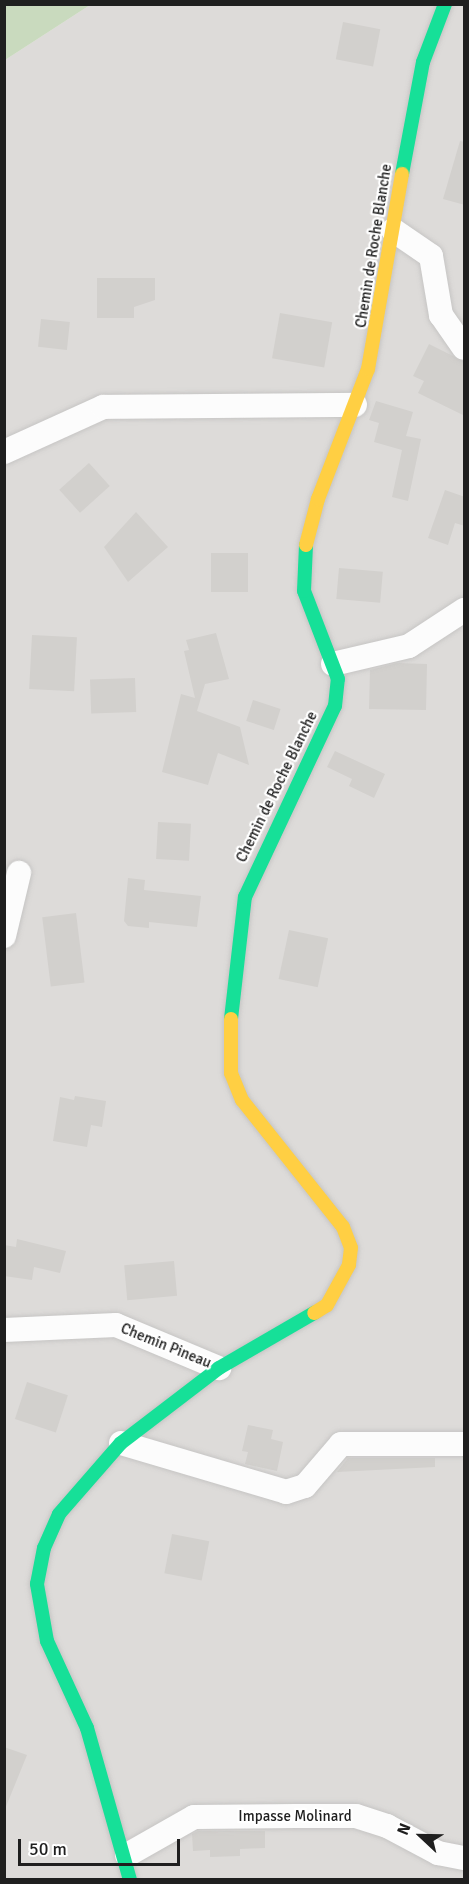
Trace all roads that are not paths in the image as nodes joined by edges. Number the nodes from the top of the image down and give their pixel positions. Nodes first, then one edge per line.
1 (445, 4) edge
2 (393, 230) junction
3 (465, 348) edge
4 (355, 405) junction
5 (4, 452) edge
6 (465, 610) edge
7 (333, 664) junction
8 (19, 873) dead end
9 (4, 936) edge
10 (4, 1330) edge
11 (219, 1368) junction
12 (121, 1443) junction
13 (465, 1444) edge
14 (126, 1855) junction
15 (465, 1858) edge
16 (130, 1880) edge

1 - 2 main road, Chemin de Roche Blanche
2 - 3 street
2 - 4 main road, Chemin de Roche Blanche
4 - 5 street
4 - 7 main road, Chemin de Roche Blanche
6 - 7 street
7 - 11 main road, Chemin de Roche Blanche
8 - 9 street
10 - 11 street, Chemin Pineau
11 - 12 main road, Chemin de Roche Blanche
12 - 13 street
12 - 14 main road, Chemin de Roche Blanche
14 - 15 street, Impasse Molinard
14 - 16 main road, Chemin de Roche Blanche

